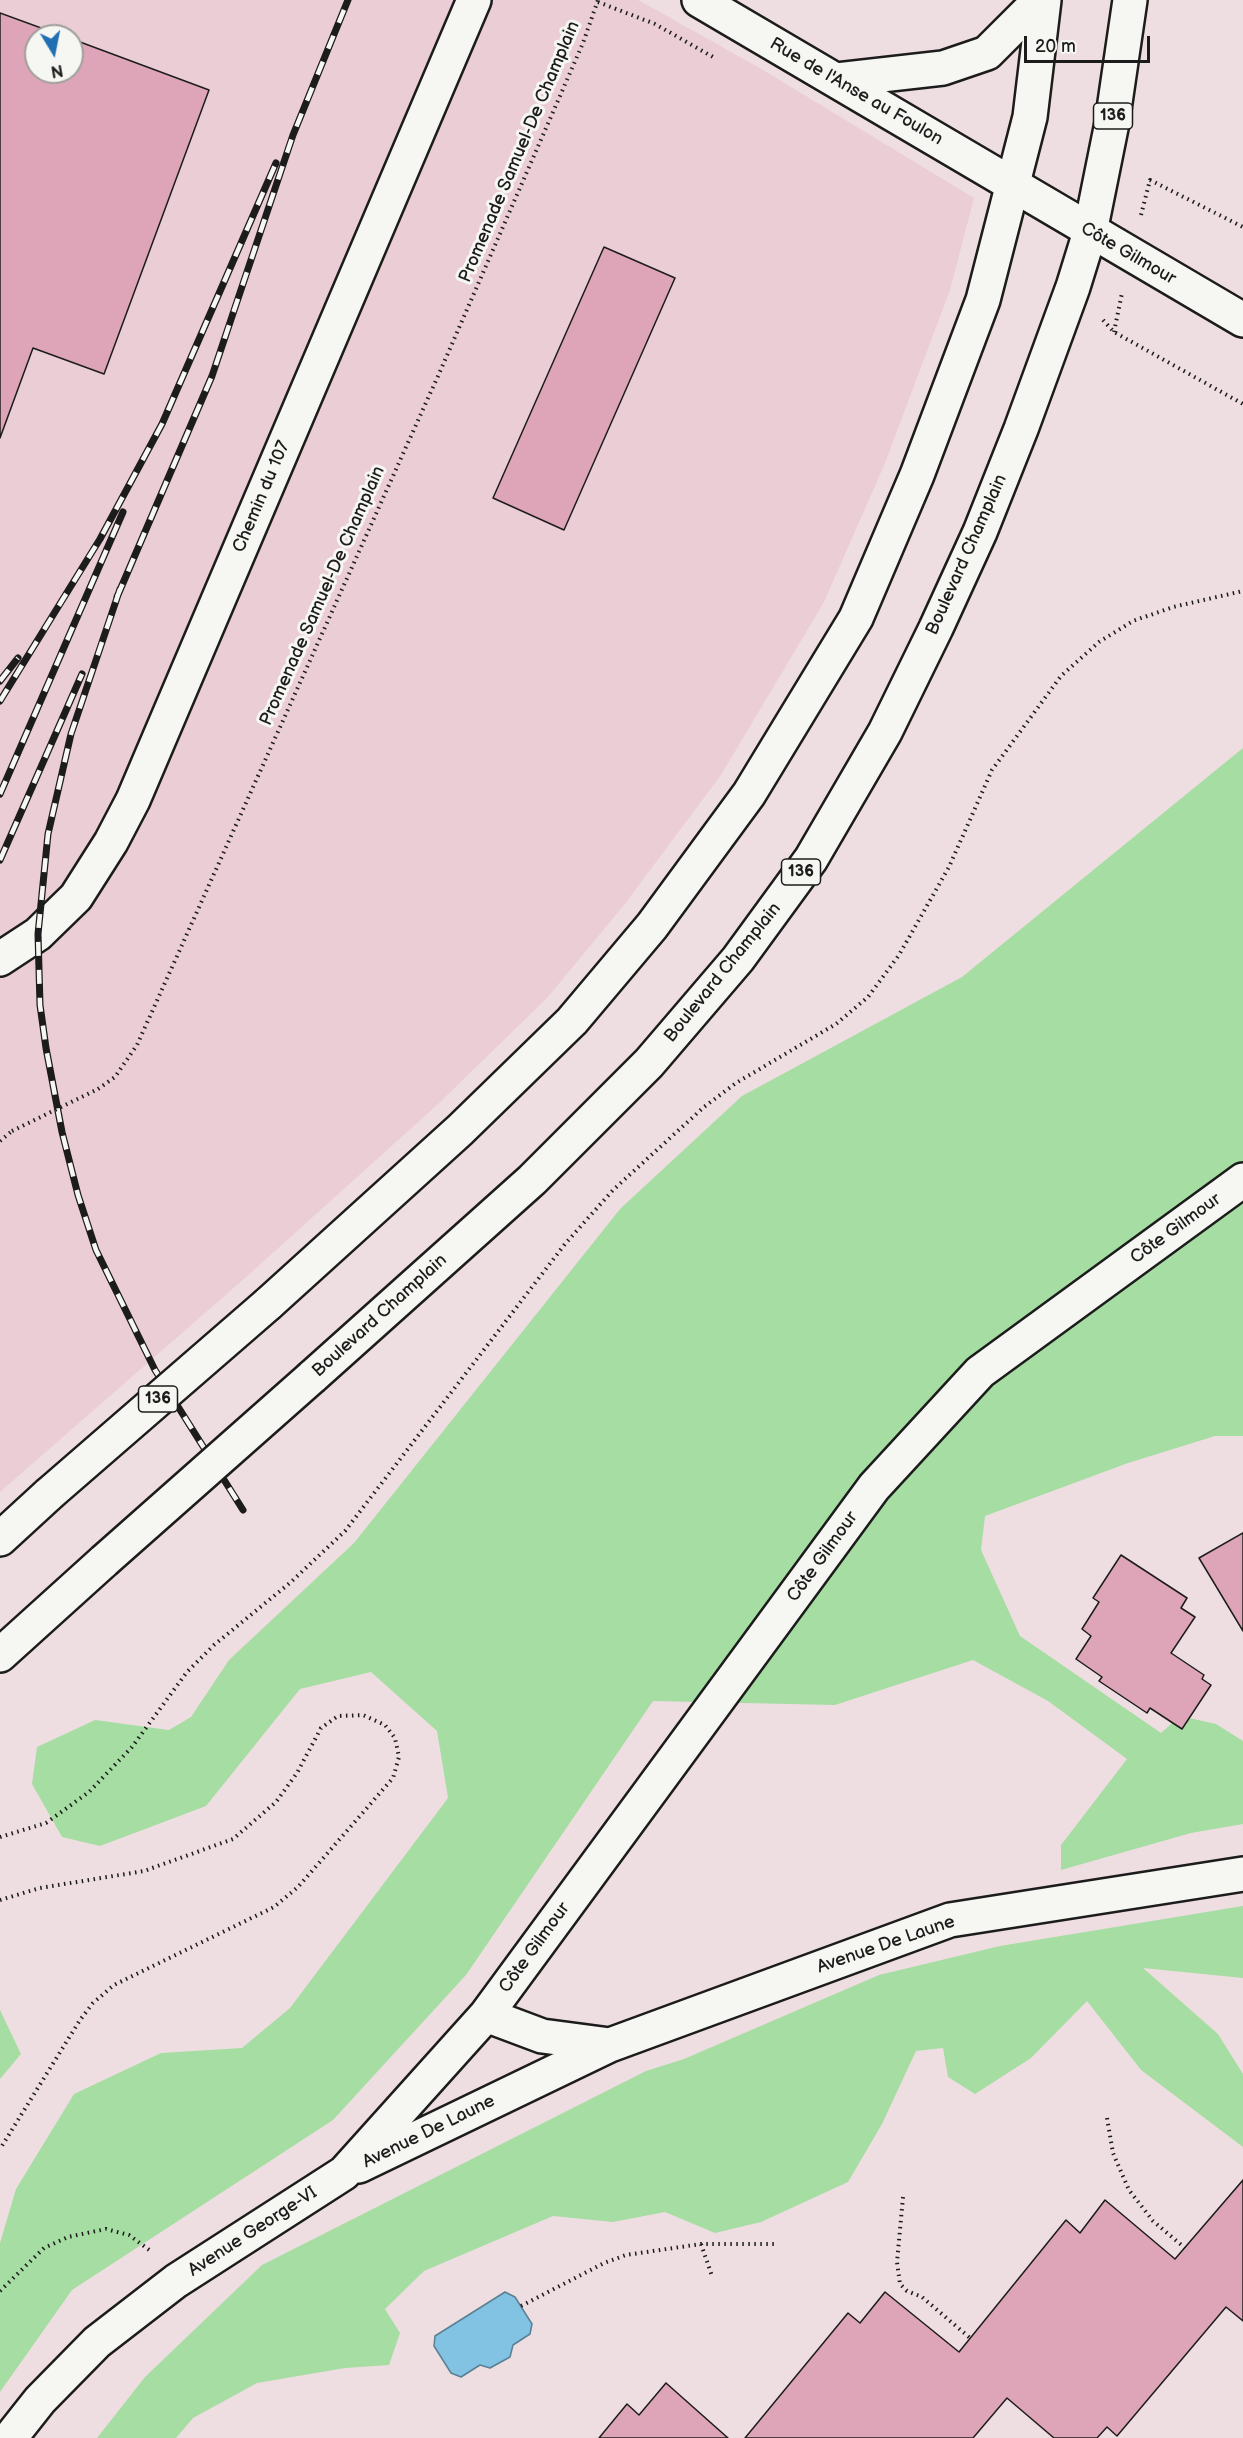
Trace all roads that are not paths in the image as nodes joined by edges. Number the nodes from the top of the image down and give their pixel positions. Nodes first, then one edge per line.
1 (474, 0) edge
2 (699, 0) edge
3 (1042, 0) edge
4 (1130, 0) edge
5 (837, 80) junction
6 (1014, 185) junction
7 (1089, 232) junction
8 (1243, 320) edge
9 (0, 959) edge
10 (1243, 1180) edge
11 (0, 1539) edge
12 (0, 1655) edge
13 (1243, 1874) edge
14 (486, 2015) junction
15 (610, 2045) junction
16 (345, 2173) junction
17 (10, 2438) edge

1 - 9 main road, Chemin du 107
2 - 5 main road, Rue de l'Anse au Foulon
3 - 5 main road
3 - 6 main road, 136
4 - 7 main road, Boulevard Champlain / 136
5 - 6 main road, Rue de l'Anse au Foulon
6 - 7 main road, Côte Gilmour
6 - 11 main road, 136, bridge
7 - 8 main road, Côte Gilmour
7 - 12 main road, Boulevard Champlain / 136, bridge
10 - 14 main road, Côte Gilmour
13 - 15 main road, Avenue De Laune
14 - 15 main road, Avenue De Laune
14 - 16 main road, Avenue George-VI
15 - 16 main road, Avenue De Laune
16 - 17 main road, Avenue George-VI

